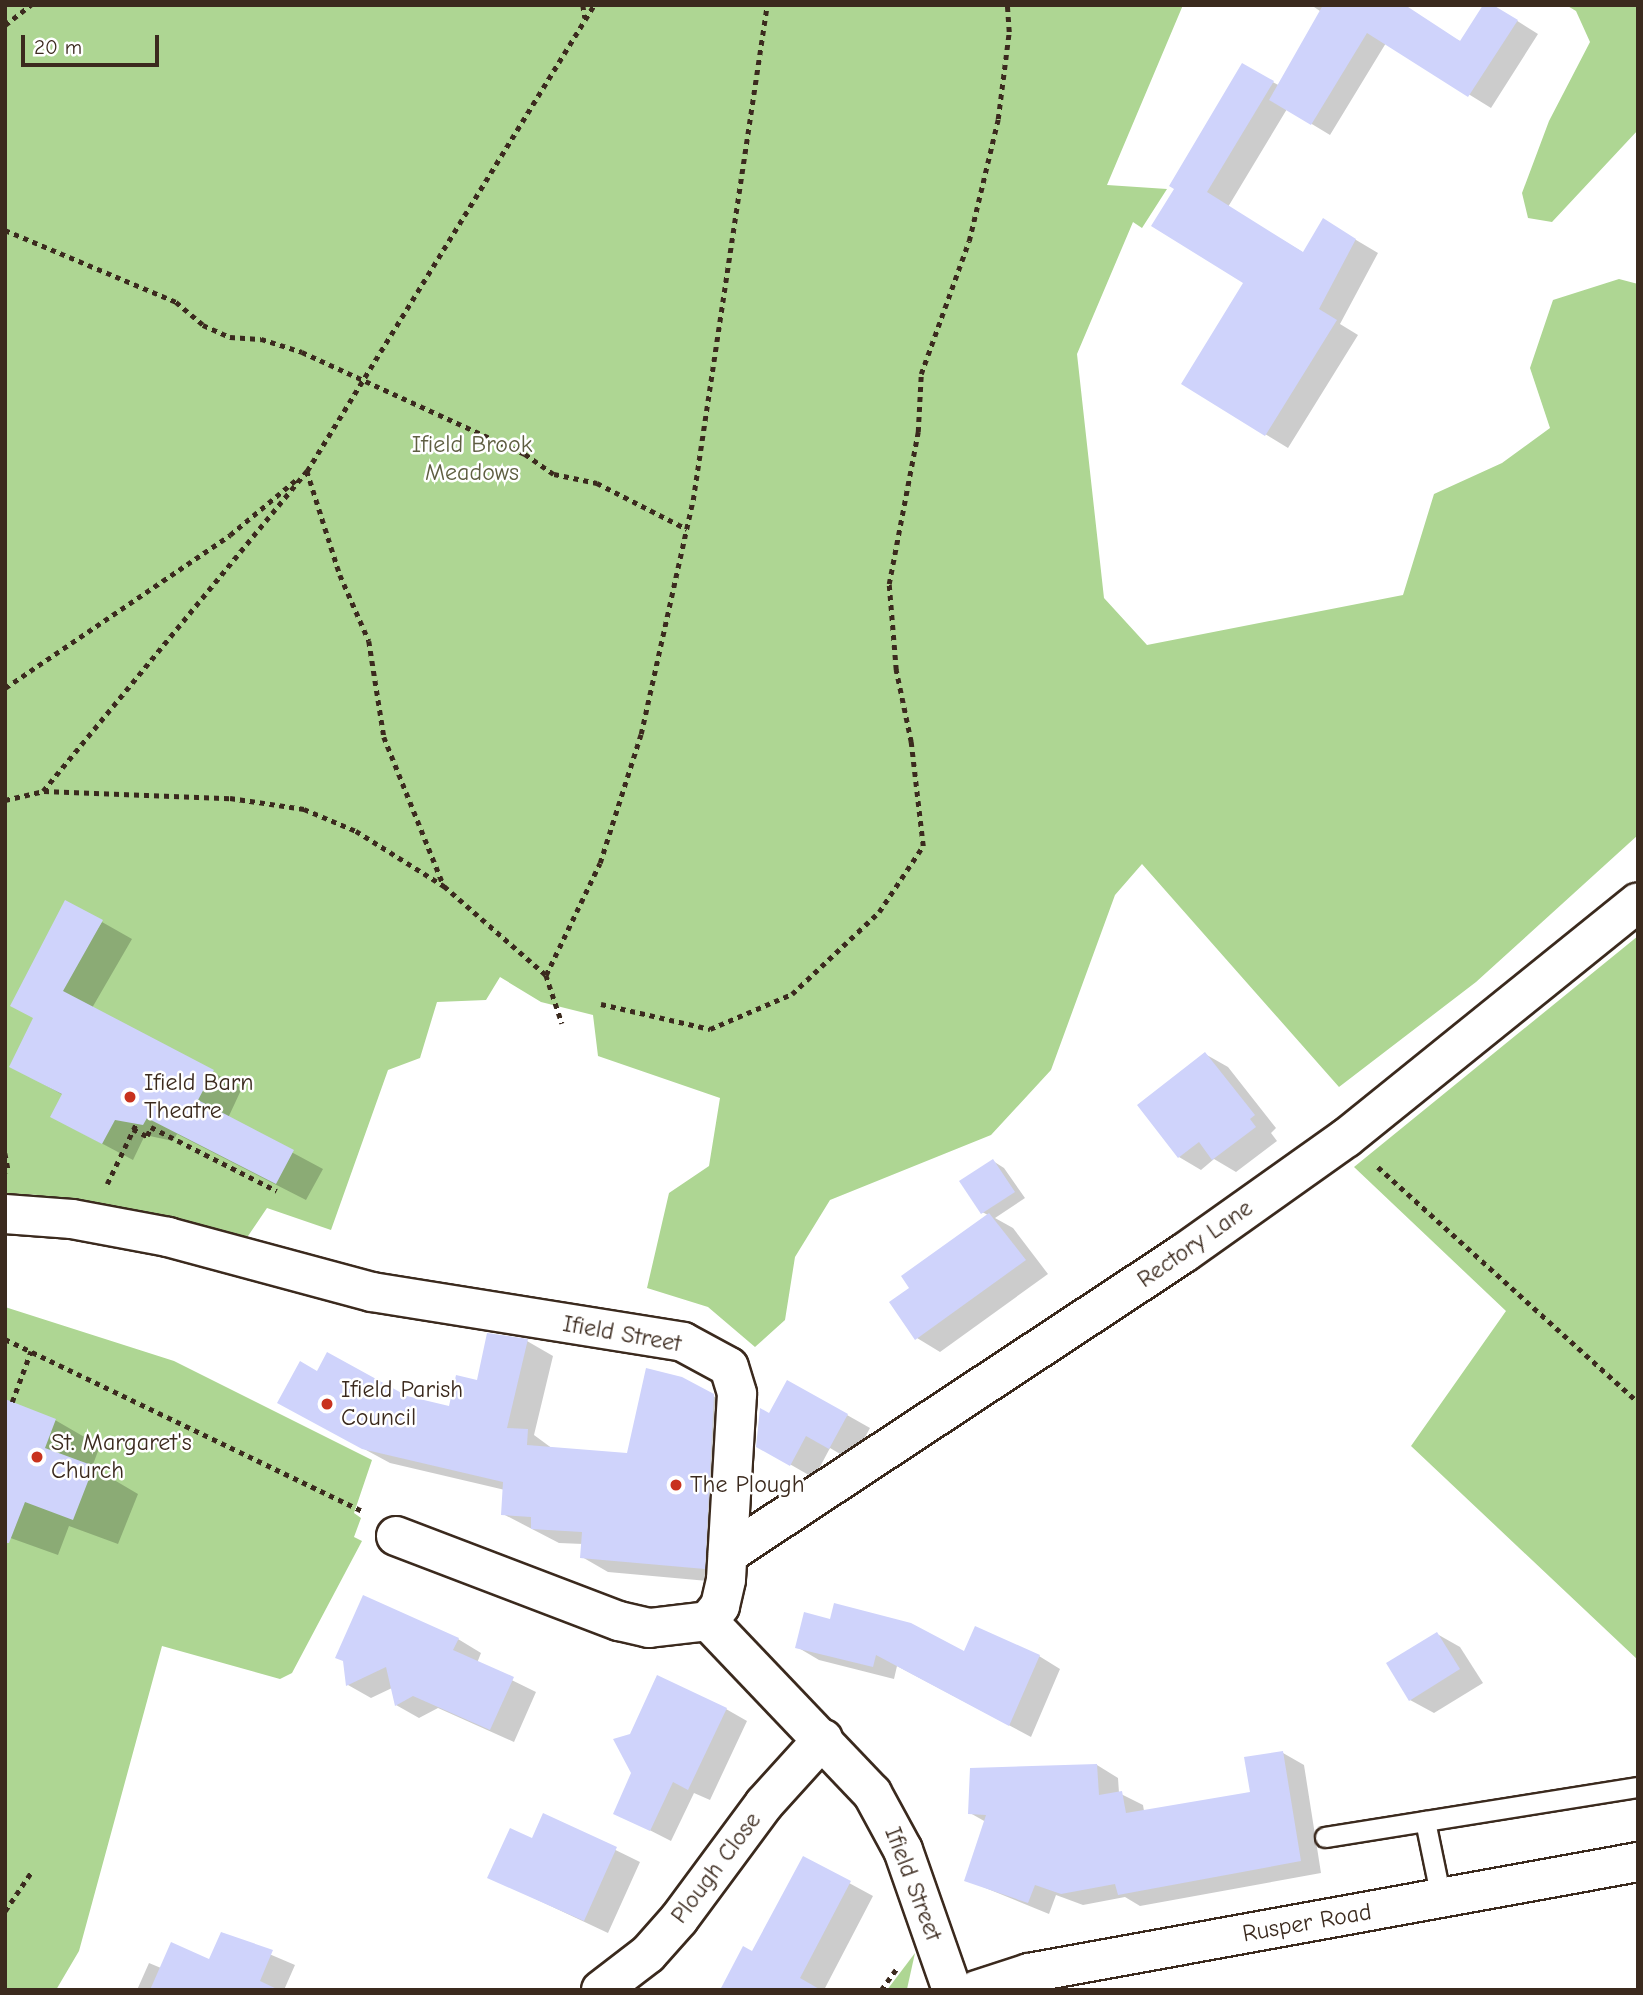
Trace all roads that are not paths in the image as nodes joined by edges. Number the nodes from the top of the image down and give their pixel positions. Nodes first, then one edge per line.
1 (1638, 902) edge
2 (12, 1214) edge
3 (396, 1536) road end
4 (727, 1554) junction
5 (708, 1621) junction
6 (823, 1739) junction
7 (1638, 1787) edge
8 (1425, 1821) junction
9 (1325, 1837) dead end
10 (1638, 1863) edge
11 (1441, 1898) junction
12 (601, 1990) edge
13 (952, 1990) edge
14 (977, 1990) edge

1 - 4 street, Rectory Lane
2 - 4 street, Ifield Street
3 - 5 street
4 - 5 street, Ifield Street
5 - 6 street, Ifield Street
6 - 12 street, Plough Close
6 - 13 street, Ifield Street
7 - 8 lane
8 - 9 lane
8 - 11 lane
10 - 11 street, Rusper Road
11 - 14 street, Rusper Road

